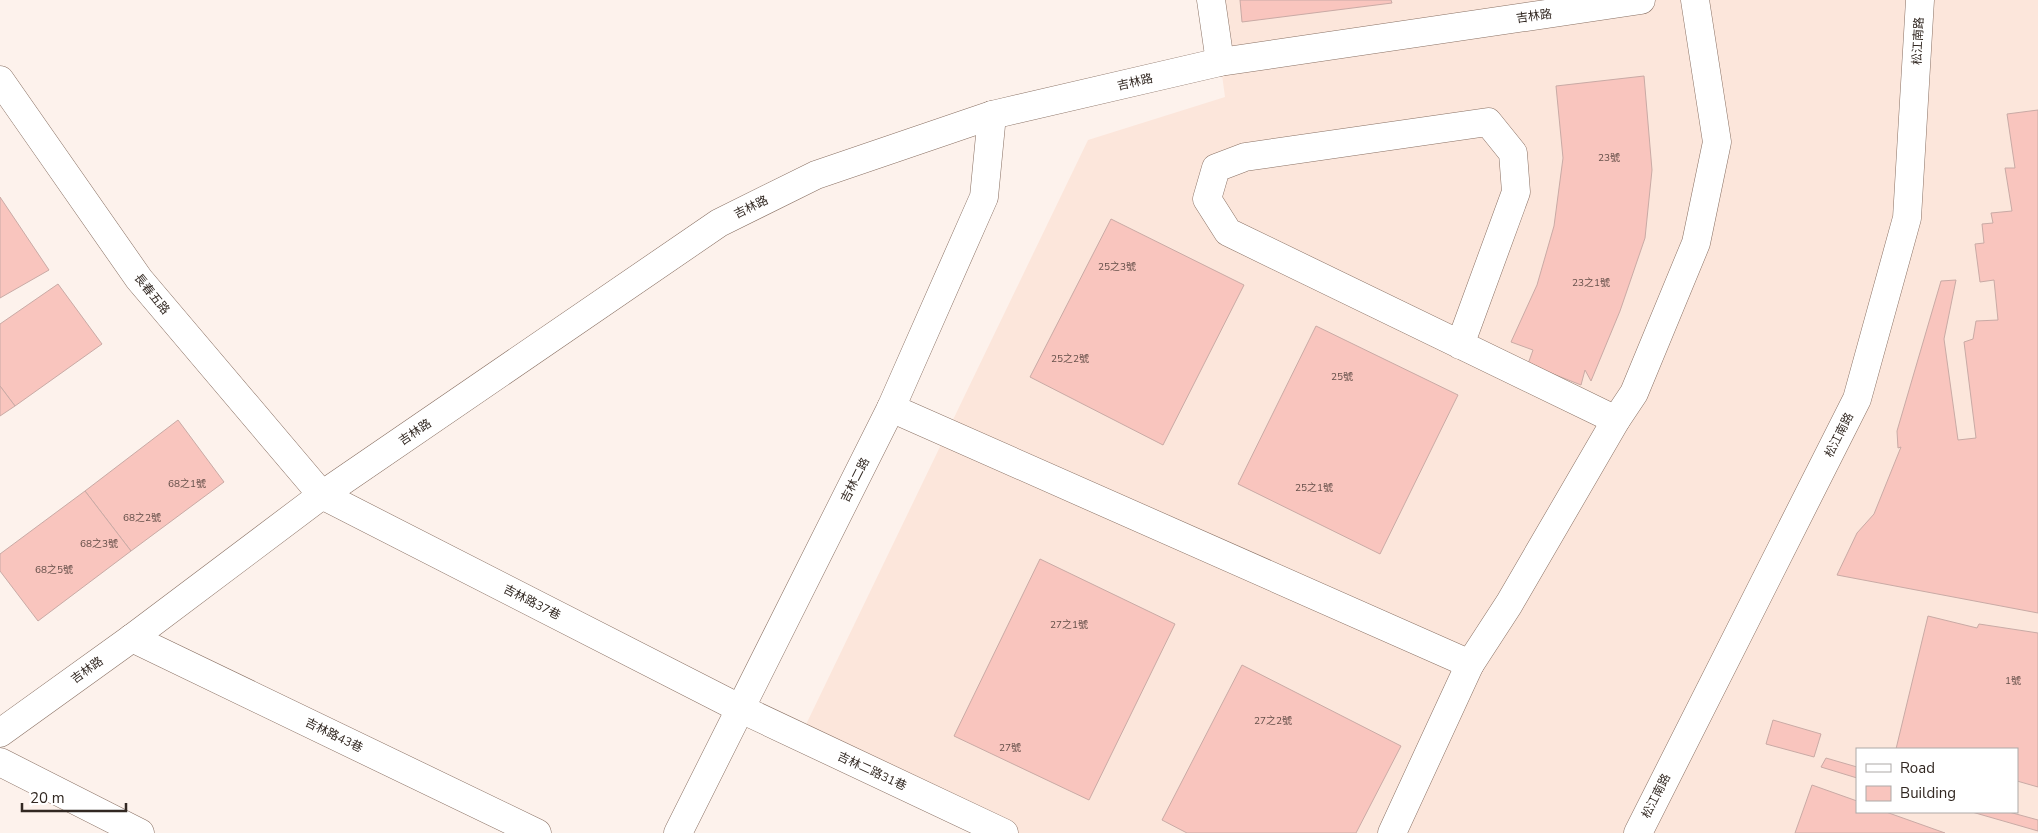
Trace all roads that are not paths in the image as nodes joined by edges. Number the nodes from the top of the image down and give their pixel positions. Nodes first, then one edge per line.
1 (1211, 0) edge
2 (1641, 0) edge
3 (1696, 0) edge
4 (1920, 0) edge
5 (1220, 62) junction
6 (0, 80) edge
7 (992, 115) junction
8 (1460, 345) junction
9 (891, 408) junction
10 (1616, 420) junction
11 (322, 495) junction
12 (132, 638) junction
13 (1470, 664) junction
14 (741, 709) junction
15 (0, 733) edge
16 (0, 762) edge
17 (140, 833) edge
18 (536, 833) edge
19 (678, 833) edge
20 (1004, 833) edge
21 (1392, 833) edge
22 (1638, 833) edge

1 - 5 street
2 - 5 street, 吉林路
3 - 10 street
4 - 22 street, 松江南路
5 - 7 street, 吉林路
6 - 11 street, 長春五路
7 - 9 street, 吉林二路
7 - 11 street, 吉林路
8 - 8 street
8 - 10 street
9 - 13 street
9 - 14 street, 吉林二路
10 - 13 street
11 - 12 street, 吉林路
11 - 14 street, 吉林路37巷
12 - 15 street, 吉林路
12 - 18 street, 吉林路43巷
13 - 21 street
14 - 19 street, 吉林二路
14 - 20 street, 吉林二路31巷
16 - 17 street

